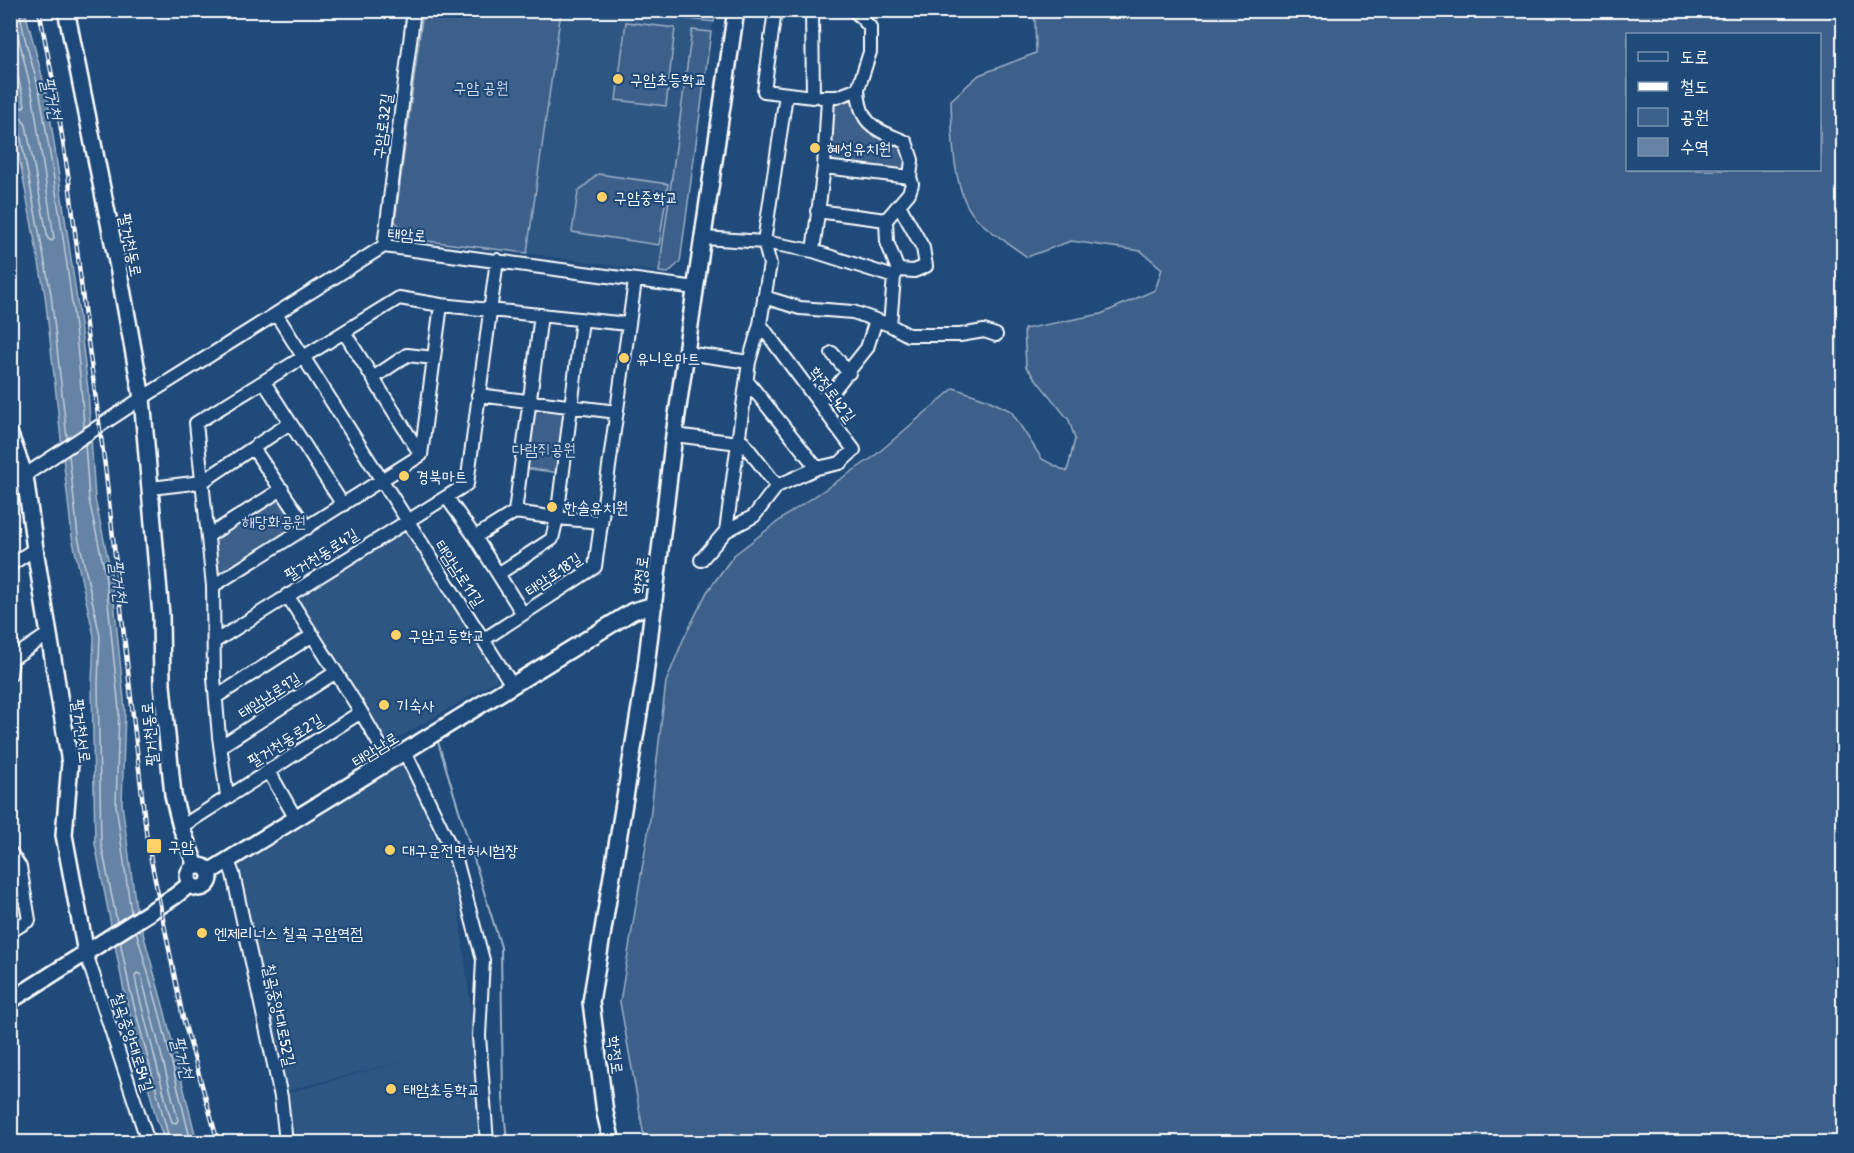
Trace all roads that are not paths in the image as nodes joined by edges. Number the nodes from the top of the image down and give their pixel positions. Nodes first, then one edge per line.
1 (66, 10) edge
2 (414, 10) edge
3 (736, 10) edge
4 (775, 10) edge
5 (812, 10) edge
6 (854, 10) edge
7 (858, 89) junction
8 (786, 95) junction
9 (813, 97) junction
10 (828, 98) junction
11 (824, 167) junction
12 (910, 177) junction
13 (899, 205) junction
14 (817, 211) junction
15 (886, 220) junction
16 (704, 238) junction
17 (764, 242) junction
18 (384, 246) junction
19 (813, 251) junction
20 (497, 260) junction
21 (896, 274) junction
22 (635, 280) junction
23 (696, 288) junction
24 (764, 297) junction
25 (441, 305) junction
26 (490, 310) junction
27 (276, 314) junction
28 (541, 315) junction
29 (582, 320) junction
30 (876, 320) junction
31 (628, 324) junction
32 (760, 324) junction
33 (890, 325) junction
34 (344, 332) junction
35 (996, 335) dead end
36 (686, 353) junction
37 (832, 353) dead end
38 (304, 358) junction
39 (434, 358) junction
40 (749, 362) junction
41 (849, 373) junction
42 (373, 378) junction
43 (747, 381) junction
44 (264, 382) junction
45 (478, 395) junction
46 (142, 398) junction
47 (529, 401) junction
48 (818, 401) junction
49 (570, 406) junction
50 (616, 412) junction
51 (290, 423) junction
52 (10, 435) edge
53 (675, 435) junction
54 (739, 440) junction
55 (254, 448) junction
56 (422, 455) junction
57 (817, 468) junction
58 (25, 476) junction
59 (381, 479) junction
60 (202, 482) junction
61 (10, 485) edge
62 (777, 486) junction
63 (151, 488) junction
64 (282, 489) junction
65 (447, 498) junction
66 (343, 505) junction
67 (515, 512) junction
68 (558, 518) junction
69 (407, 521) junction
70 (601, 522) junction
71 (307, 528) junction
72 (726, 531) junction
73 (208, 536) junction
74 (475, 537) junction
75 (35, 549) junction
76 (701, 560) dead end
77 (10, 565) edge
78 (498, 574) junction
79 (213, 586) junction
80 (287, 595) junction
81 (654, 605) junction
82 (523, 614) junction
83 (50, 633) junction
84 (313, 635) junction
85 (483, 640) junction
86 (214, 642) junction
87 (11, 659) edge
88 (336, 672) junction
89 (10, 675) edge
90 (512, 685) junction
91 (216, 697) junction
92 (361, 712) junction
93 (221, 746) junction
94 (405, 752) junction
95 (390, 761) junction
96 (268, 770) junction
97 (227, 796) junction
98 (296, 819) junction
99 (181, 827) junction
100 (10, 852) edge
101 (228, 861) junction
102 (202, 869) junction
103 (10, 932) edge
104 (90, 950) junction
105 (10, 1001) edge
106 (148, 1143) edge
107 (286, 1143) edge
108 (487, 1143) edge
109 (612, 1143) edge

1 - 46 main road, 팔거천동로
2 - 18 street, 구암로32길
3 - 16 main road, 학정로
4 - 8 street
5 - 9 street
6 - 7 street
7 - 10 street
7 - 12 street
8 - 9 street
8 - 17 street
9 - 10 street
10 - 11 street
11 - 12 street
11 - 14 street
12 - 13 street
13 - 15 street
13 - 21 street
14 - 15 street
14 - 19 street
15 - 21 street
16 - 17 street
16 - 23 main road, 학정로
17 - 19 street
17 - 24 street
18 - 20 street, 태암로
18 - 27 street, 태암로
19 - 21 street
20 - 22 street, 태암로
20 - 26 street, 팔거천동로4길
21 - 33 street
22 - 23 street, 태암로
22 - 31 street, 태암로18길
23 - 36 main road, 학정로
24 - 30 street
24 - 32 street
25 - 26 street
25 - 34 street
25 - 39 street
26 - 28 street
26 - 45 street, 팔거천동로4길
27 - 38 street, 태암남로11길
27 - 46 street, 태암로
28 - 29 street
28 - 47 street
29 - 31 street
29 - 49 street, 태암로18길
30 - 33 street
30 - 41 street
31 - 50 street, 태암로18길
32 - 40 street
32 - 48 street, 학정로42길
33 - 35 street
34 - 38 street
34 - 42 street
36 - 40 street
36 - 53 main road, 학정로
37 - 41 street
38 - 44 street
38 - 59 street, 태암남로11길
39 - 42 street
39 - 56 street
40 - 43 street
41 - 48 street
42 - 56 street
43 - 54 street
43 - 57 street
44 - 51 street
44 - 60 street
45 - 47 street
45 - 65 street, 팔거천동로4길
46 - 58 street, 태암로
46 - 63 main road, 팔거천동로
47 - 49 street
47 - 67 street
48 - 57 street, 학정로42길
49 - 50 street
49 - 68 street, 태암로18길
50 - 70 street, 태암로18길
51 - 55 street
51 - 66 street
52 - 58 main road, 팔거천서로
53 - 54 street
53 - 81 main road, 학정로
54 - 62 street
54 - 72 street
55 - 60 street
55 - 64 street
56 - 59 street
57 - 62 street, 학정로42길
58 - 61 street
58 - 75 main road, 팔거천서로
59 - 66 street
59 - 69 street, 태암남로11길
60 - 63 street
60 - 73 street
62 - 72 street, 학정로42길
63 - 99 main road, 팔거천동로
64 - 71 street
64 - 73 street
65 - 69 street, 팔거천동로4길
65 - 74 street
66 - 71 street
67 - 68 street
67 - 74 street
68 - 70 street
68 - 78 street, 태암로18길
69 - 80 street, 팔거천동로4길
69 - 85 street, 태암남로11길
70 - 82 street, 태암로18길
71 - 79 street
72 - 76 street
73 - 79 street
74 - 78 street
75 - 77 street
75 - 83 main road, 팔거천서로
78 - 82 street, 태암로18길
79 - 86 street
80 - 84 street
80 - 86 street, 팔거천동로4길
81 - 90 main road, 태암남로
81 - 109 main road, 학정로
82 - 85 street, 태암로18길
83 - 87 street
83 - 104 main road, 팔거천서로
84 - 88 street
84 - 91 street, 태암남로9길
85 - 90 street, 태암남로11길
86 - 91 street
87 - 89 street
88 - 92 street
88 - 93 street, 태암남로9길
90 - 94 main road, 태암남로
91 - 93 street, 팔거천동로2길
92 - 95 street
92 - 96 street, 팔거천동로2길
93 - 97 street, 팔거천동로2길
94 - 95 main road, 태암남로
94 - 108 street
95 - 98 main road, 태암남로
96 - 97 street, 팔거천동로2길
96 - 98 street
97 - 99 street, 팔거천동로2길
98 - 101 main road, 태암남로
99 - 102 main road, 팔거천동로
100 - 103 street
101 - 102 main road, 태암남로
101 - 107 street, 칠곡중앙대로52길
102 - 104 main road
104 - 105 main road
104 - 106 street, 칠곡중앙대로54길

